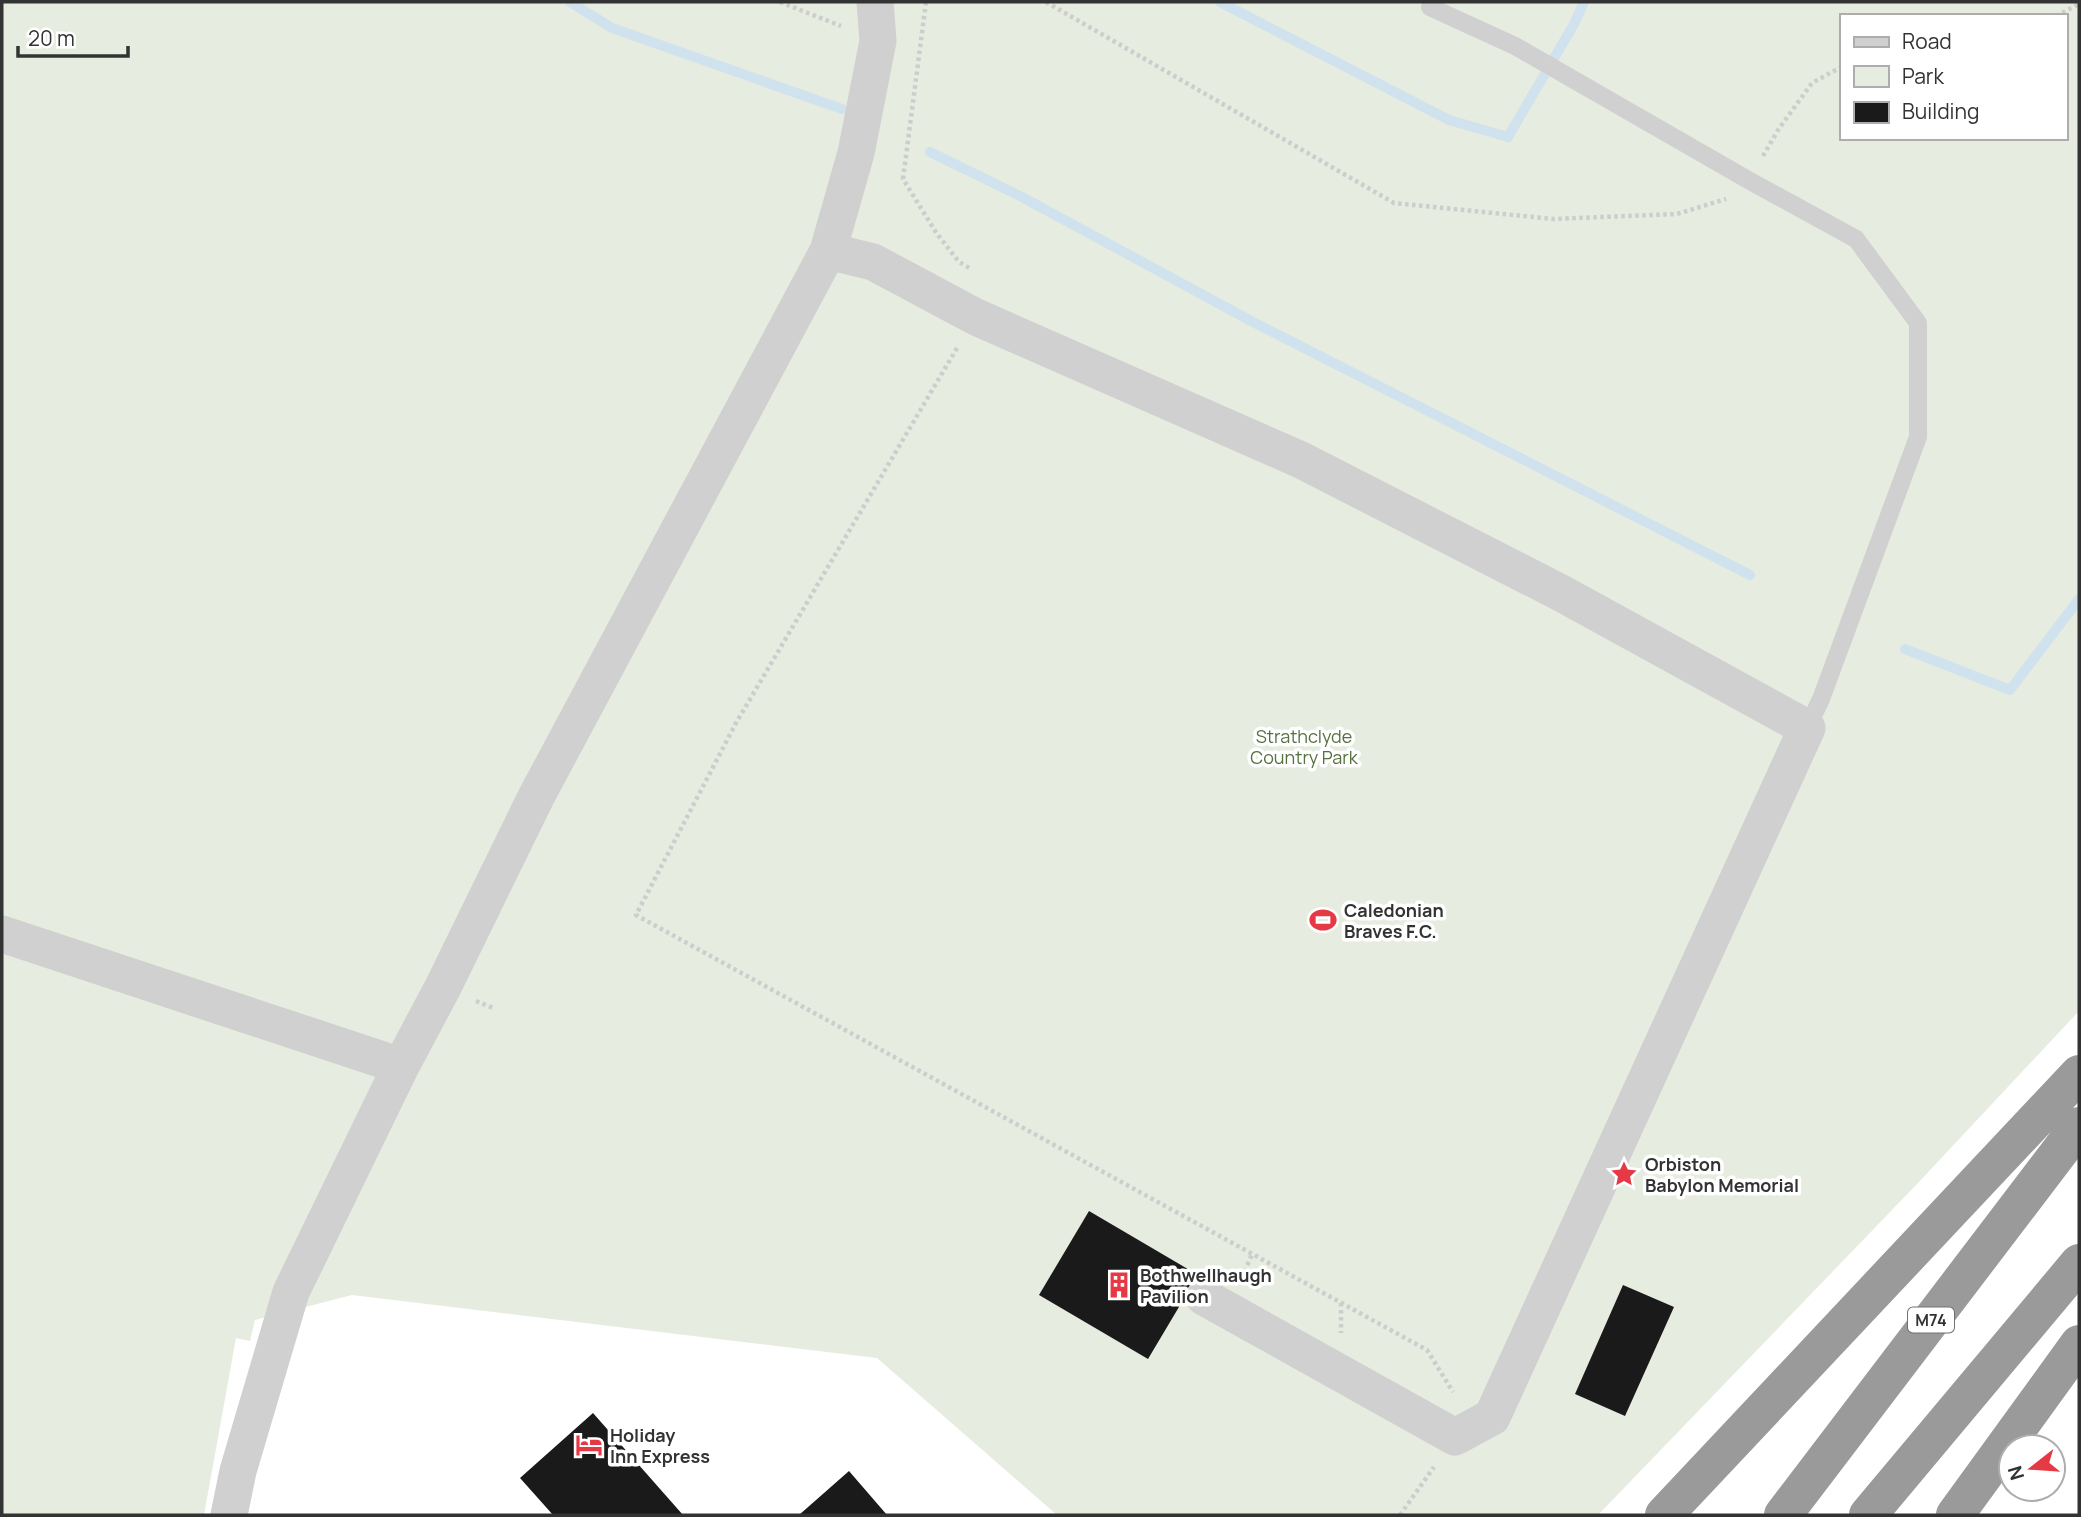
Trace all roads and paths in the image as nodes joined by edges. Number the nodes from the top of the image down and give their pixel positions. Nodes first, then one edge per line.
1 (780, 2) edge
2 (875, 2) edge
3 (926, 2) edge
4 (1046, 2) edge
5 (2079, 4) edge
6 (1430, 7) dead end
7 (2060, 14) edge
8 (878, 41) junction
9 (1840, 68) edge
10 (1750, 181) junction
11 (828, 251) junction
12 (976, 317) junction
13 (1807, 728) junction
14 (2, 934) edge
15 (401, 1066) junction
16 (2079, 1074) edge
17 (2079, 1126) edge
18 (2079, 1262) edge
19 (1204, 1297) dead end
20 (2079, 1344) edge
21 (1464, 1432) junction
22 (229, 1515) edge
23 (1400, 1515) edge
24 (1664, 1515) edge
25 (1783, 1515) edge
26 (1868, 1515) edge
27 (1955, 1515) edge

1 - 8 path
2 - 8 street
3 - 12 path
4 - 10 path
5 - 7 path
6 - 10 lane
8 - 11 street
9 - 10 path
10 - 13 lane
11 - 12 street
11 - 15 street
12 - 13 street
12 - 21 path
13 - 21 street
14 - 15 street
15 - 22 street
16 - 24 highway
17 - 25 highway, M74
18 - 26 highway
19 - 21 street
20 - 27 highway
21 - 23 path

